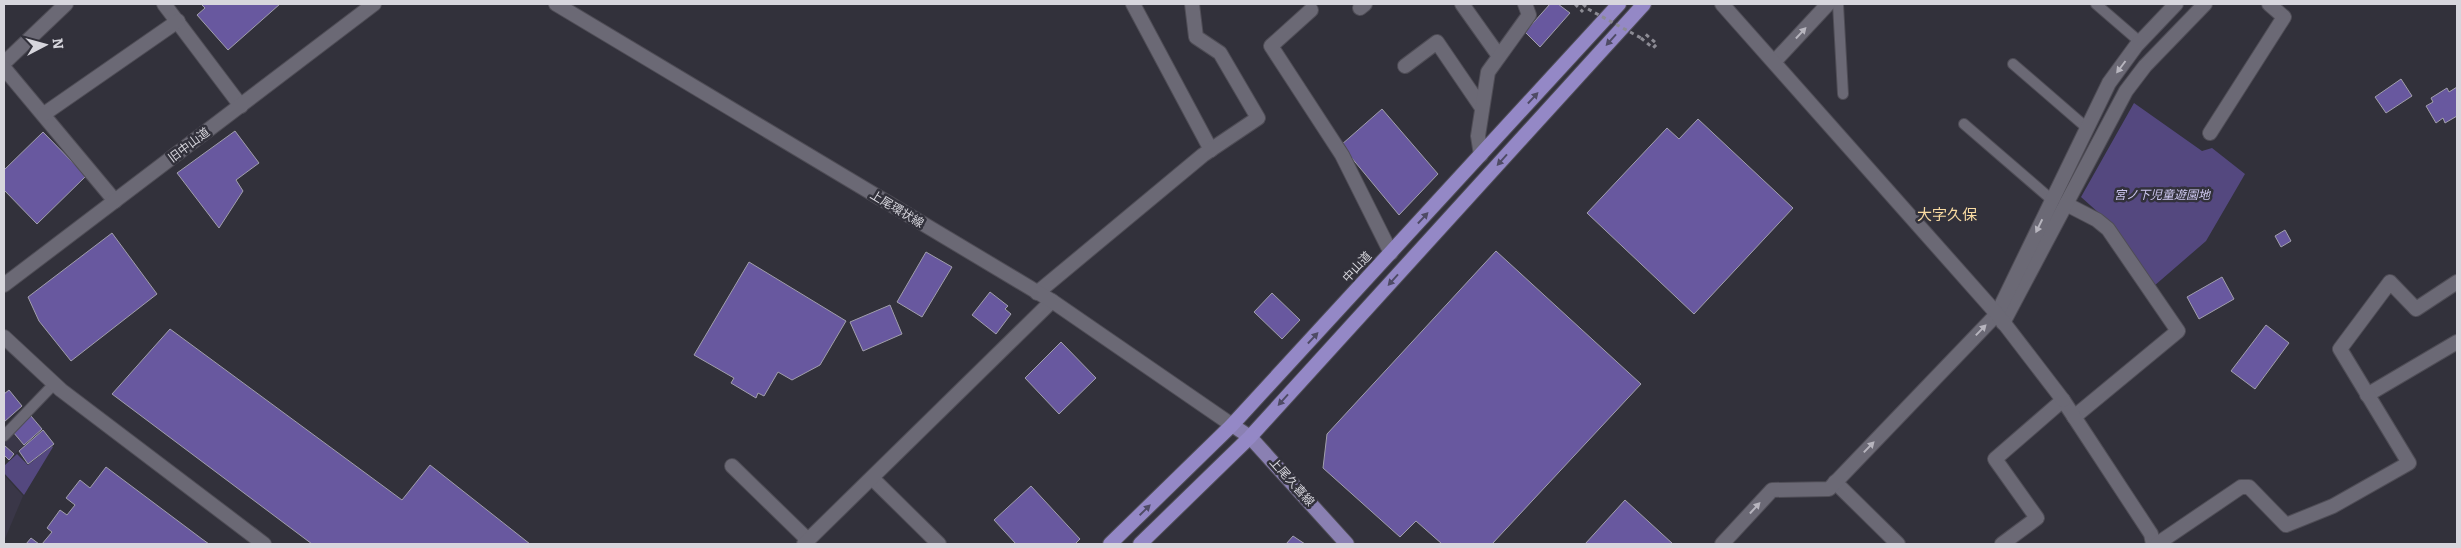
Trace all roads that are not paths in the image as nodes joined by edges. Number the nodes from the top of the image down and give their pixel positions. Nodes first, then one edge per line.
1 (66, 4) edge
2 (164, 4) edge
3 (374, 4) edge
4 (556, 4) edge
5 (1133, 4) edge
6 (1192, 4) edge
7 (1462, 4) edge
8 (1525, 4) edge
9 (1619, 4) edge
10 (1644, 4) edge
11 (1722, 4) edge
12 (1828, 4) edge
13 (1838, 4) edge
14 (2096, 4) edge
15 (2176, 4) edge
16 (2205, 4) edge
17 (2269, 4) edge
18 (1311, 10) dead end
19 (178, 21) junction
20 (2140, 42) junction
21 (1499, 56) junction
22 (1774, 62) junction
23 (4, 64) edge
24 (2013, 64) dead end
25 (1405, 66) dead end
26 (4, 68) edge
27 (1843, 94) dead end
28 (241, 106) junction
29 (1482, 108) junction
30 (44, 114) junction
31 (1964, 124) dead end
32 (2087, 128) junction
33 (2210, 133) dead end
34 (1211, 150) junction
35 (1481, 155) junction
36 (2052, 200) junction
37 (115, 201) junction
38 (2066, 204) junction
39 (1390, 253) junction
40 (2457, 283) edge
41 (4, 285) edge
42 (1037, 293) junction
43 (1052, 301) junction
44 (2000, 319) junction
45 (4, 337) edge
46 (2457, 342) edge
47 (54, 384) junction
48 (2367, 396) junction
49 (2063, 400) junction
50 (2074, 417) junction
51 (1232, 425) junction
52 (4, 436) edge
53 (1250, 437) junction
54 (732, 466) dead end
55 (872, 478) junction
56 (1835, 482) junction
57 (806, 542) edge
58 (1146, 542) edge
59 (264, 544) edge
60 (939, 544) edge
61 (1110, 544) edge
62 (1347, 544) edge
63 (1722, 544) edge
64 (1898, 544) edge
65 (2002, 544) edge
66 (2153, 544) edge
67 (2157, 544) edge

1 - 23 street
2 - 19 street
3 - 28 street, 旧中山道
4 - 42 street, 上尾環状線
5 - 34 street
6 - 34 street
7 - 21 street
8 - 21 street
35 -> 9 highway, 中山道
10 -> 53 highway
11 - 22 street
22 -> 12 street
13 - 27 lane
14 - 20 lane
15 - 20 street
16 - 38 street
17 - 33 street
18 - 39 street
19 - 28 street
19 - 30 street
20 -> 32 street
21 - 29 street
22 - 44 street
24 - 32 lane
25 - 29 street
26 - 30 street
28 - 37 street, 旧中山道
29 - 35 street
30 - 37 street
31 - 36 lane
32 - 36 street
34 - 42 street
39 -> 35 highway, 中山道
36 -> 44 street
37 - 41 street, 旧中山道
38 - 44 street
38 - 50 street
51 -> 39 highway, 中山道
40 - 48 street
42 - 43 street, 上尾環状線
43 - 51 street, 上尾環状線
43 - 55 street
44 - 49 street
56 -> 44 street
45 - 47 street
46 - 48 street
47 - 52 lane
47 - 59 street
48 - 67 street
49 - 50 street
49 - 65 street
50 - 66 street
51 - 53 main road, 上尾久喜線
61 -> 51 highway, 中山道
53 - 58 highway
53 - 62 main road, 上尾久喜線
54 - 57 street
55 - 57 street
55 - 60 street
63 -> 56 street
56 - 64 street

